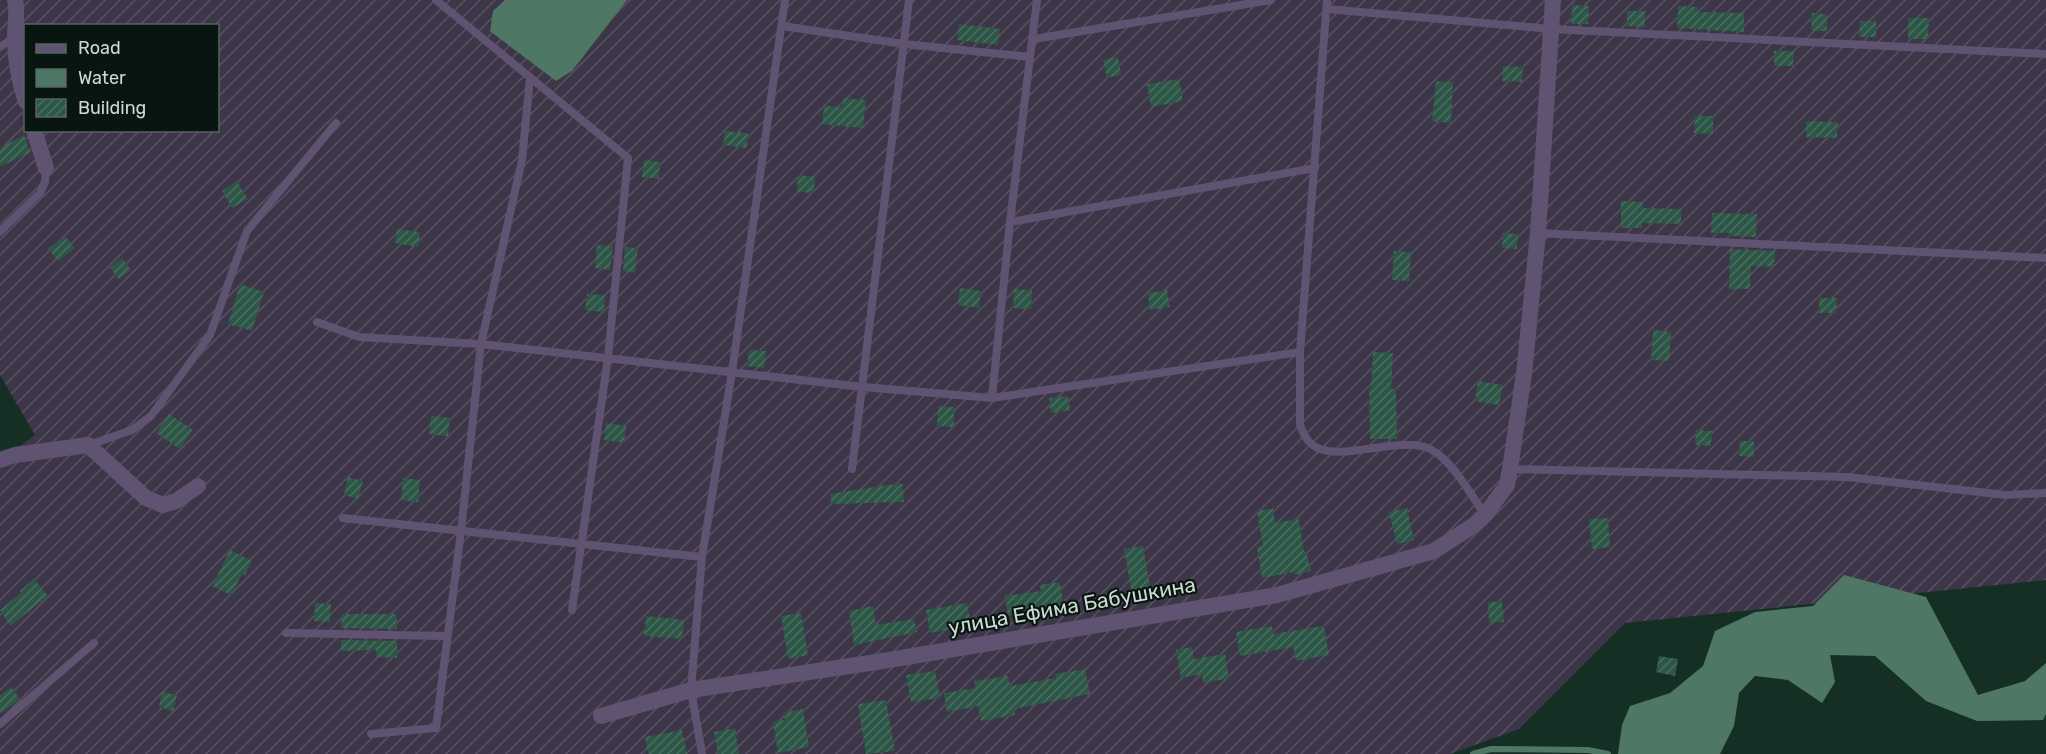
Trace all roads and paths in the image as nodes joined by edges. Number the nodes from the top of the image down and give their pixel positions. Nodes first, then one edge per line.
1 (15, 0) edge
2 (436, 0) edge
3 (785, 0) edge
4 (909, 0) edge
5 (1037, 0) edge
6 (1271, 0) edge
7 (1552, 0) edge
8 (1327, 5) edge
9 (782, 26) junction
10 (1552, 29) junction
11 (15, 37) junction
12 (1034, 39) junction
13 (904, 44) junction
14 (0, 47) edge
15 (2046, 54) edge
16 (1030, 57) junction
17 (530, 78) junction
18 (24, 96) edge
19 (336, 123) dead end
20 (35, 132) edge
21 (46, 168) joint
22 (1315, 168) junction
23 (1010, 222) junction
24 (0, 232) edge
25 (1538, 233) junction
26 (2046, 258) edge
27 (317, 322) dead end
28 (481, 344) junction
29 (1300, 352) junction
30 (608, 357) junction
31 (732, 372) junction
32 (863, 387) junction
33 (992, 398) junction
34 (88, 445) junction
35 (0, 460) edge
36 (852, 469) dead end
37 (1510, 469) junction
38 (198, 486) dead end
39 (2046, 493) edge
40 (1485, 515) junction
41 (343, 518) dead end
42 (461, 531) junction
43 (581, 543) junction
44 (702, 557) junction
45 (572, 610) dead end
46 (286, 633) dead end
47 (446, 636) junction
48 (94, 643) dead end
49 (691, 690) junction
50 (601, 716) dead end
51 (0, 724) edge
52 (371, 734) dead end
53 (702, 754) edge

1 - 11 street
2 - 17 lane
3 - 9 lane
4 - 13 lane
5 - 12 lane
6 - 12 lane
7 - 10 street, улица Ефима Бабушкина
8 - 10 lane
8 - 22 lane
9 - 13 lane
9 - 31 lane
10 - 15 lane
10 - 25 street, улица Ефима Бабушкина
11 - 14 lane
11 - 18 street
12 - 16 lane
13 - 16 lane
13 - 32 lane
16 - 23 lane
17 - 28 lane
17 - 30 lane
19 - 34 lane
20 - 21 street
21 - 24 lane
22 - 23 lane
22 - 29 lane
23 - 33 lane
25 - 26 lane
25 - 37 street, улица Ефима Бабушкина
27 - 28 lane
28 - 30 lane
28 - 42 lane
29 - 33 lane
29 - 40 lane
30 - 31 lane
30 - 43 lane
31 - 32 lane
31 - 44 lane
32 - 33 lane
32 - 36 lane
34 - 35 street
34 - 38 street
37 - 39 lane
37 - 40 street, улица Ефима Бабушкина
40 - 49 street, улица Ефима Бабушкина
41 - 42 lane
42 - 43 lane
42 - 47 lane
43 - 44 lane
43 - 45 lane
44 - 49 lane
46 - 47 lane
47 - 52 lane
48 - 51 lane
49 - 50 street, улица Ефима Бабушкина
49 - 53 lane

